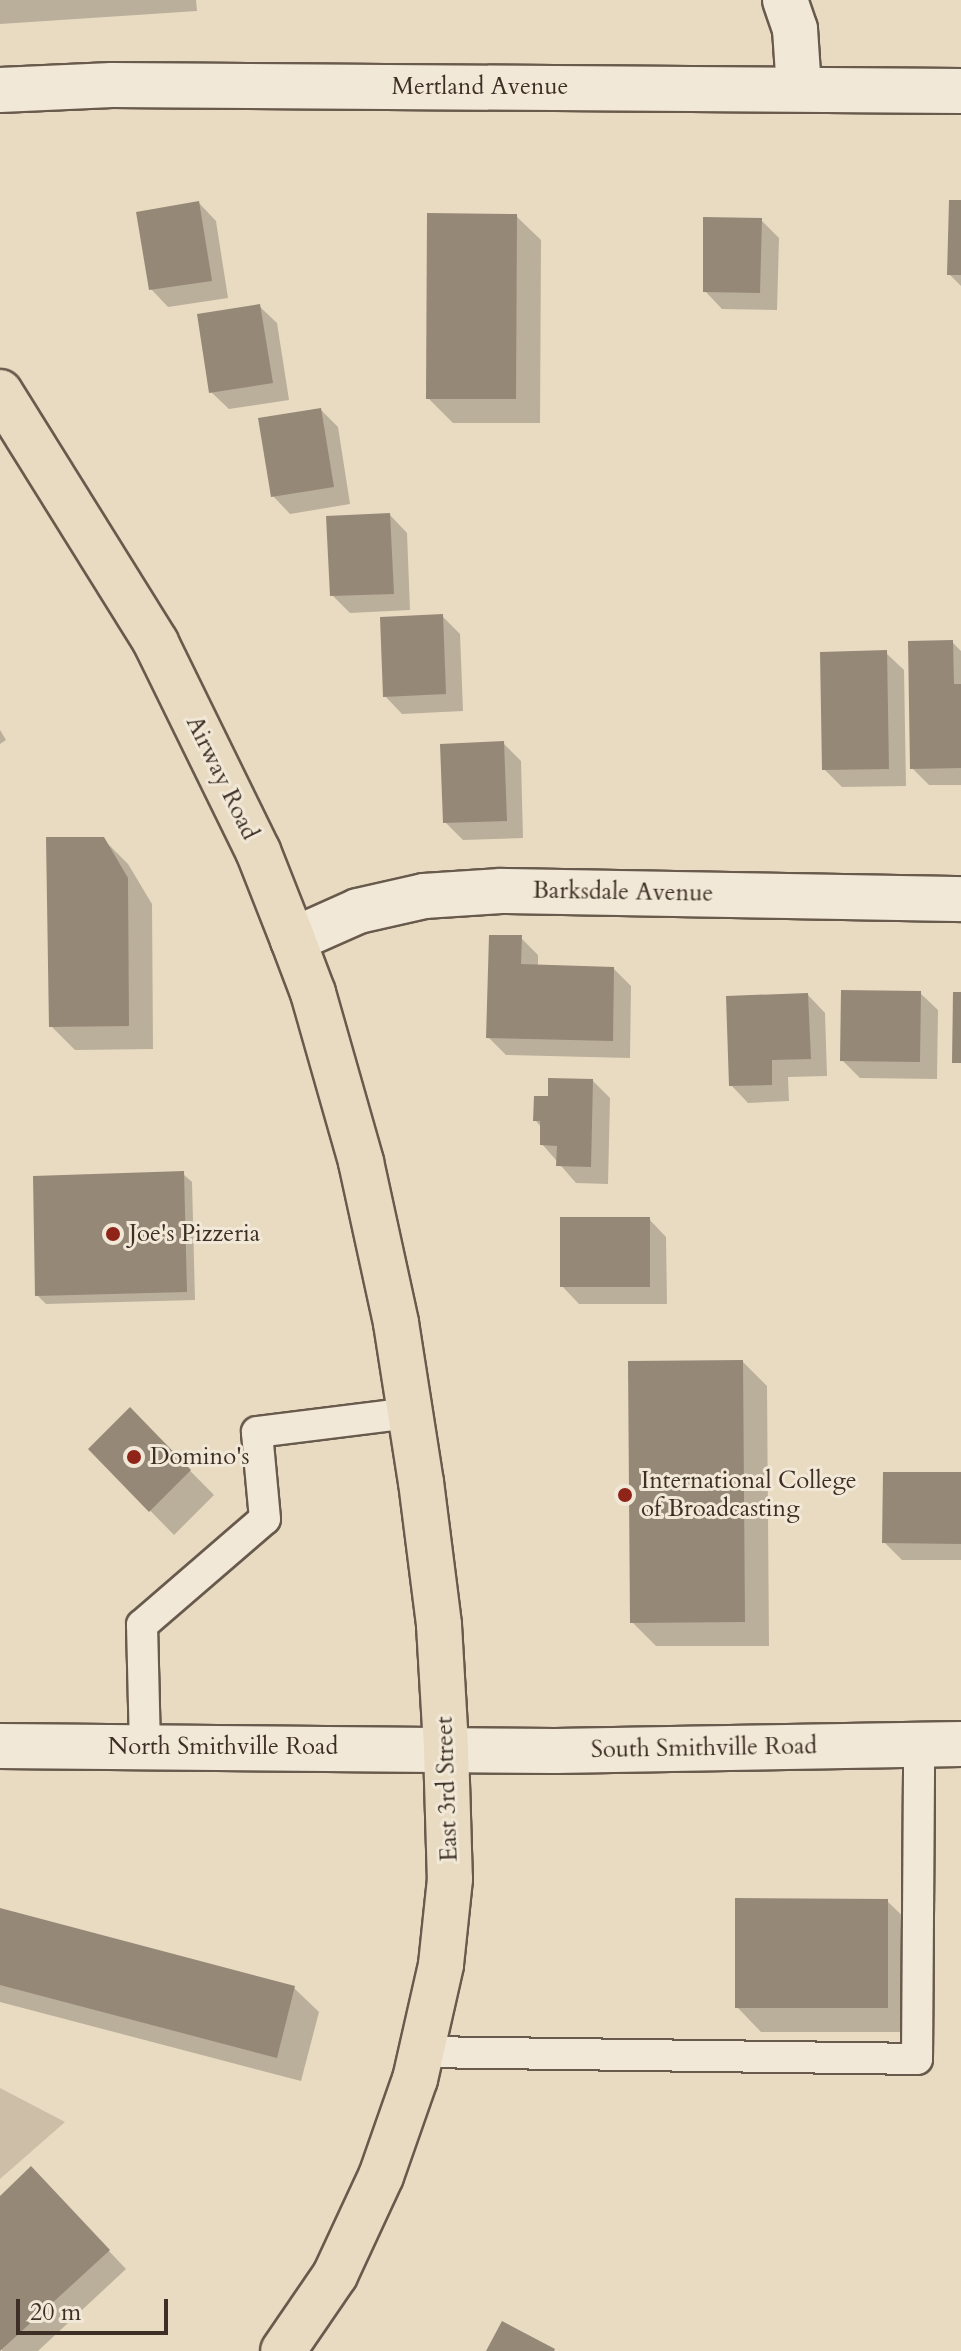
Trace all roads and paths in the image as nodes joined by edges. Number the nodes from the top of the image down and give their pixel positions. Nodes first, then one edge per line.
1 (785, 0) edge
2 (799, 89) junction
3 (0, 90) edge
4 (961, 91) edge
5 (0, 392) edge
6 (961, 899) edge
7 (293, 940) junction
8 (369, 1198) joint
9 (410, 1413) junction
10 (940, 1744) edge
11 (0, 1746) edge
12 (145, 1747) junction
13 (446, 1748) junction
14 (421, 2052) junction
15 (283, 2351) edge

1 - 2 street
2 - 3 street, Mertland Avenue
2 - 4 street, Mertland Avenue
5 - 7 main road, Airway Road
6 - 7 street, Barksdale Avenue
7 - 8 main road, Airway Road
8 - 9 main road, East 3rd Street
9 - 12 lane
9 - 13 main road, East 3rd Street
10 - 13 street, South Smithville Road
10 - 14 lane
11 - 12 street, North Smithville Road
12 - 13 street, North Smithville Road
13 - 14 main road, East 3rd Street
14 - 15 main road, East 3rd Street

